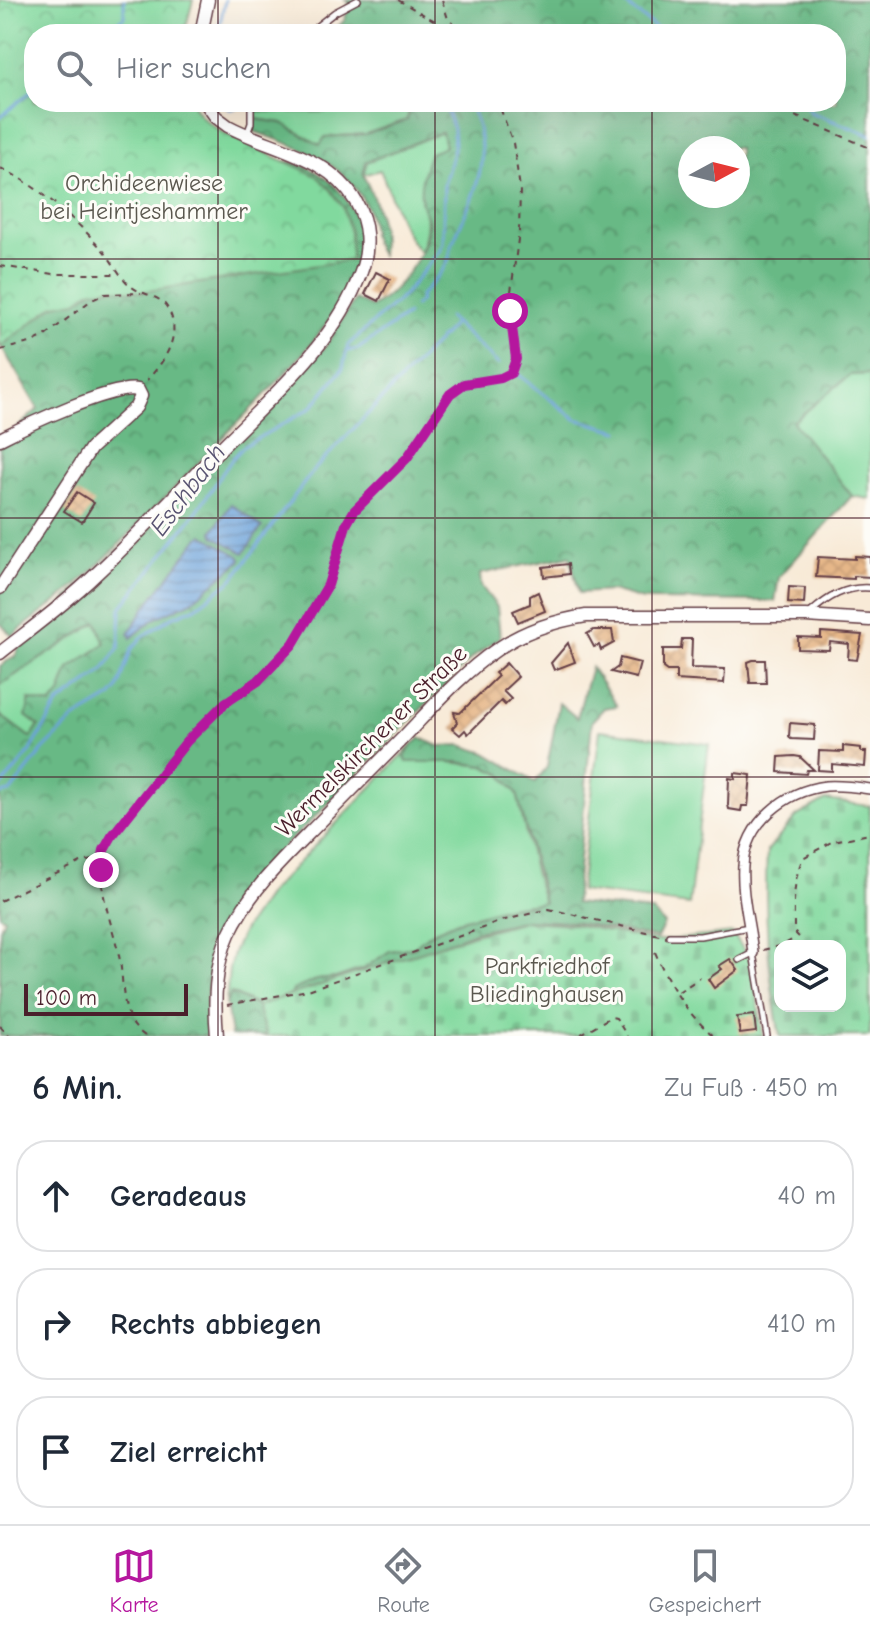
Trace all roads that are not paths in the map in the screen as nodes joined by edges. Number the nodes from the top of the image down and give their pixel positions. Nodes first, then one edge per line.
1 (208, 0) edge
2 (358, 0) edge
3 (203, 24) edge
4 (320, 24) edge
5 (214, 112) edge
6 (251, 112) edge
7 (246, 135) junction
8 (0, 439) edge
9 (0, 588) edge
10 (870, 588) edge
11 (806, 616) junction
12 (870, 620) edge
13 (0, 653) edge
14 (870, 789) edge
15 (750, 926) junction
16 (669, 936) road end
17 (753, 953) junction
18 (739, 960) dead end
19 (217, 1036) edge
20 (767, 1036) edge

1 - 3 main road
2 - 4 lane
5 - 7 main road
6 - 7 lane
7 - 13 main road
8 - 9 main road
10 - 11 lane
11 - 12 main road, Wermelskirchener Straße
11 - 19 main road, Wermelskirchener Straße
14 - 15 street
15 - 16 lane
15 - 17 street
17 - 18 lane
17 - 20 lane

